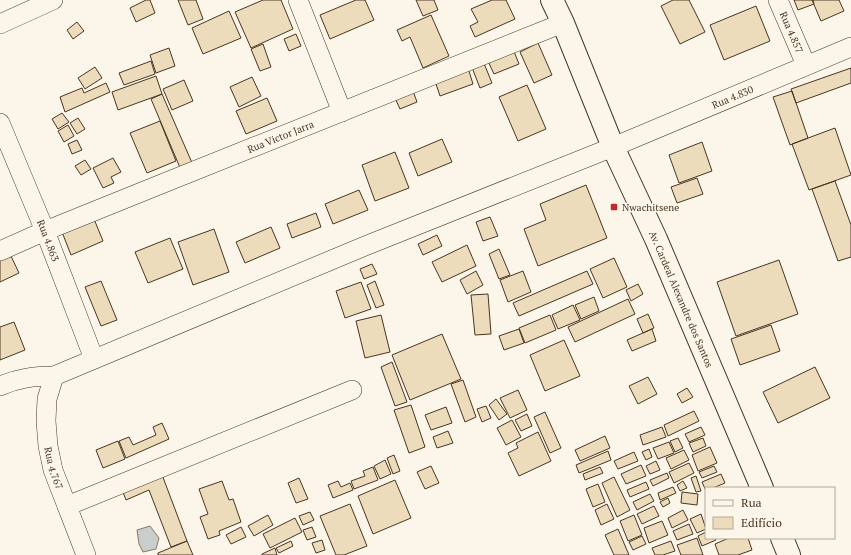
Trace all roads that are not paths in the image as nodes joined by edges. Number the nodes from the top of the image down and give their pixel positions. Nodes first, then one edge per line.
1 (53, 0) edge
2 (298, 0) edge
3 (552, 0) edge
4 (778, 0) edge
5 (563, 23) junction
6 (0, 24) edge
7 (851, 47) edge
8 (806, 65) junction
9 (342, 112) junction
10 (0, 123) edge
11 (613, 147) junction
12 (45, 231) junction
13 (0, 251) edge
14 (94, 359) junction
15 (54, 376) junction
16 (0, 386) edge
17 (352, 390) dead end
18 (762, 487) edge
19 (67, 506) junction
20 (782, 539) edge
21 (83, 554) edge
22 (789, 555) edge

1 - 6 street
2 - 9 street
3 - 5 street, Av. Cardeal Alexandre dos Santos
4 - 8 street, Rua 4.857
5 - 9 street, Rua Victor Jarra
5 - 11 street, Av. Cardeal Alexandre dos Santos
7 - 8 street, Rua 4.830
8 - 11 street, Rua 4.830
9 - 12 street, Rua Victor Jarra
10 - 12 street, Rua 4.863
11 - 14 street, Rua 4.830
11 - 18 street, Av. Cardeal Alexandre dos Santos
12 - 13 street, Rua Victor Jarra
12 - 14 street, Rua 4.863
14 - 15 street, Rua 4.830
15 - 16 street
15 - 19 street, Rua 4.767
17 - 19 street
19 - 21 street, Rua 4.767
20 - 22 street

